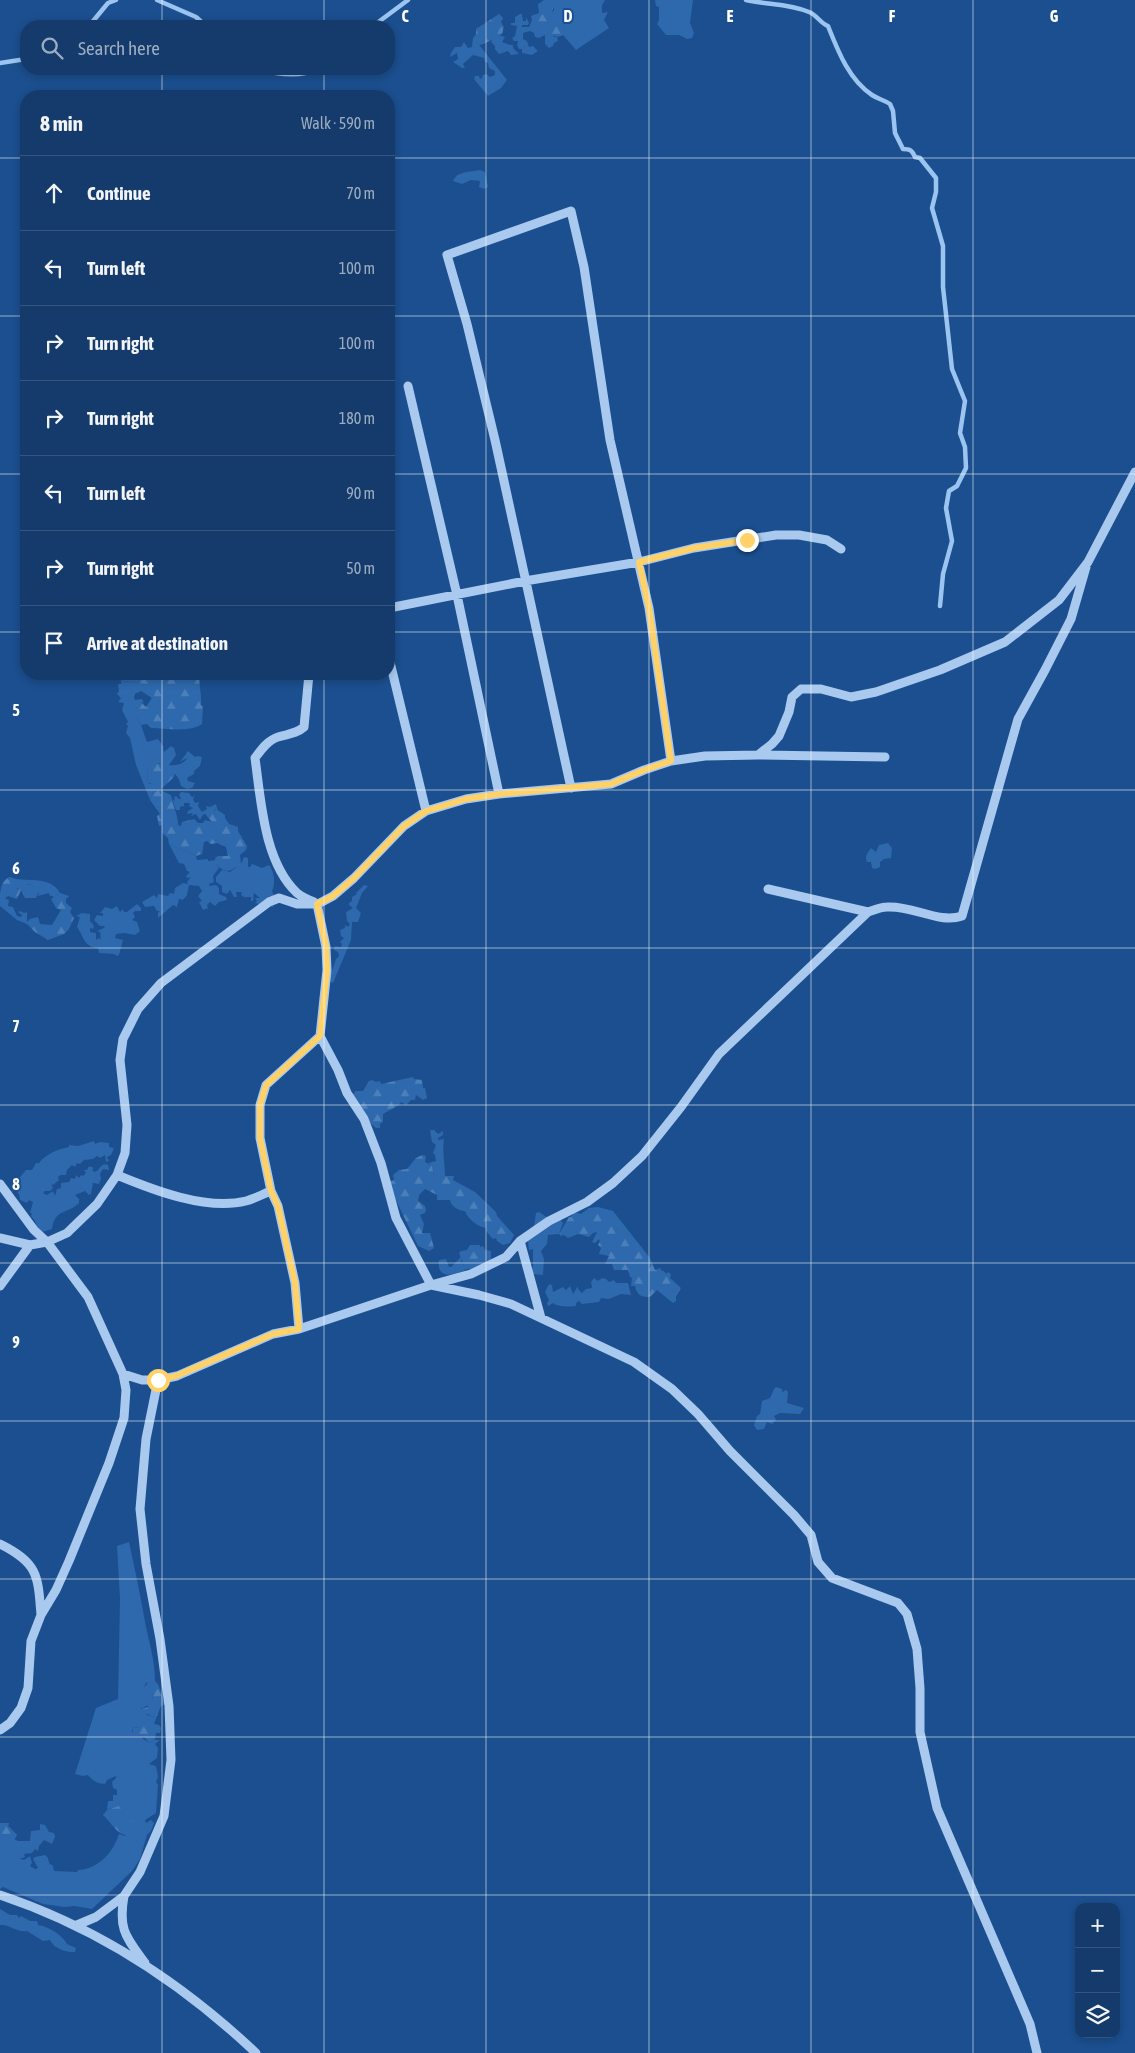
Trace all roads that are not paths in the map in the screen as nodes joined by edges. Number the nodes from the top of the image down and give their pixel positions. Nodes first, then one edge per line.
1 (408, 386) dead end
2 (1135, 472) edge
3 (841, 549) dead end
4 (639, 562) junction
5 (1088, 562) junction
6 (526, 581) junction
7 (457, 595) junction
8 (395, 607) edge
9 (308, 680) edge
10 (394, 680) edge
11 (758, 754) junction
12 (885, 757) dead end
13 (671, 761) junction
14 (570, 788) junction
15 (499, 794) junction
16 (426, 811) junction
17 (768, 889) dead end
18 (317, 904) junction
19 (868, 912) junction
20 (320, 1036) junction
21 (117, 1175) junction
22 (1, 1186) edge
23 (271, 1191) junction
24 (0, 1238) edge
25 (520, 1241) junction
26 (47, 1242) junction
27 (30, 1245) junction
28 (431, 1285) junction
29 (0, 1286) edge
30 (541, 1318) junction
31 (299, 1329) junction
32 (123, 1374) junction
33 (158, 1380) junction
34 (0, 1544) edge
35 (42, 1615) junction
36 (0, 1730) edge
37 (0, 1895) edge
38 (124, 1896) junction
39 (77, 1925) junction
40 (149, 1968) junction
41 (256, 2053) edge
42 (1037, 2053) edge

1 - 7 street
2 - 5 street
3 - 4 street
4 - 6 street
4 - 6 street
4 - 13 street
5 - 11 street
5 - 19 street
6 - 7 street
6 - 14 street
7 - 8 street
7 - 15 street
9 - 18 street
10 - 16 street
11 - 12 street
11 - 13 street
13 - 14 street
14 - 15 street
15 - 16 street
16 - 18 street
17 - 19 street
18 - 20 street
18 - 21 street
19 - 25 street
20 - 23 street
20 - 28 street
21 - 23 street
21 - 26 street
22 - 26 street
23 - 31 street
24 - 27 street
25 - 28 street
25 - 30 street
26 - 27 street
26 - 32 street
27 - 29 street
28 - 30 street
28 - 31 street
30 - 42 street
31 - 33 street
32 - 33 street
32 - 35 street
33 - 38 street
34 - 35 street
35 - 36 street
37 - 39 street
38 - 39 street
38 - 40 street
39 - 40 street
40 - 41 street

